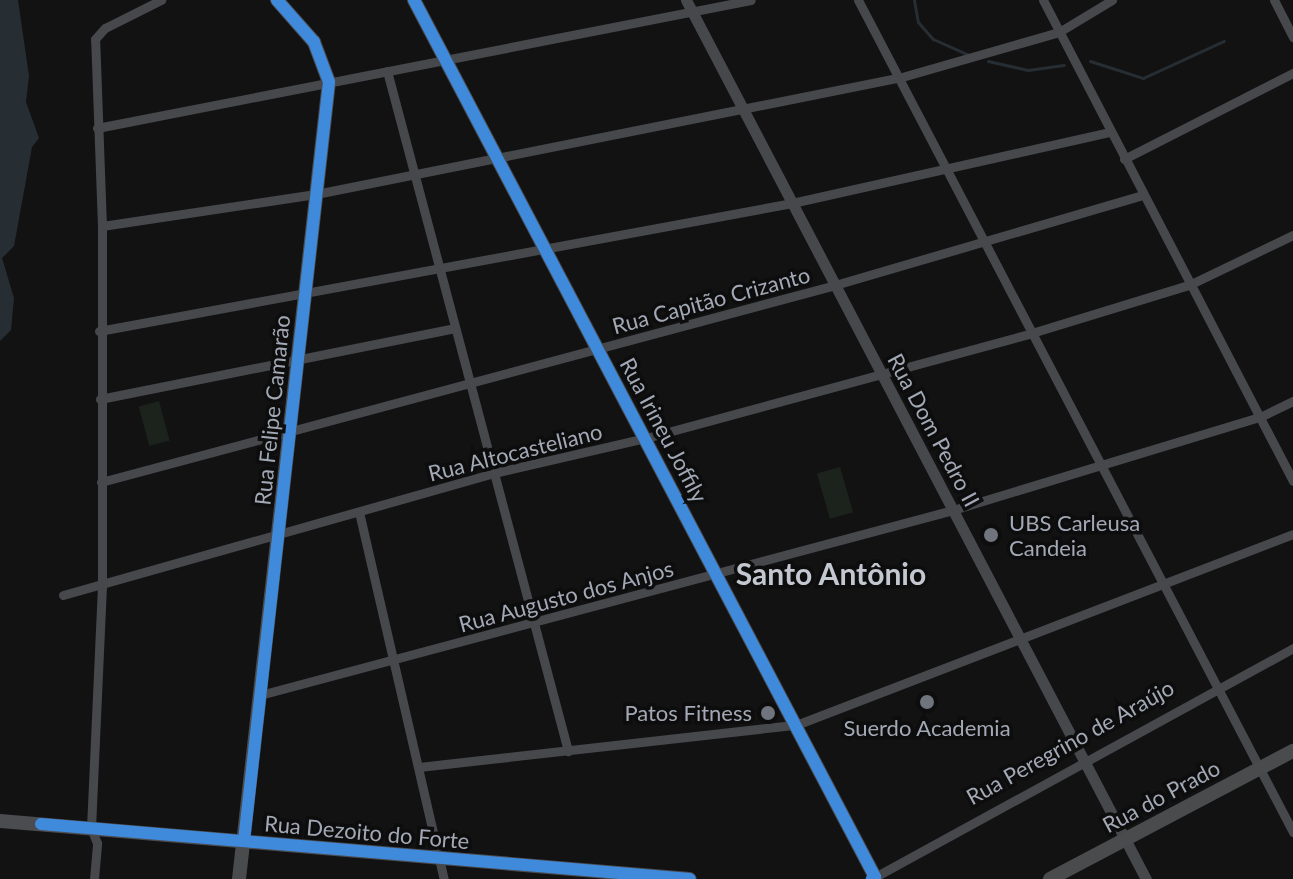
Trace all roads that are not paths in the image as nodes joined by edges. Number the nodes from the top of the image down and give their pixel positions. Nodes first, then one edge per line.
1 (161, 0) edge
2 (277, 0) edge
3 (414, 0) edge
4 (686, 0) edge
5 (751, 0) edge
6 (858, 0) edge
7 (1043, 0) edge
8 (1112, 0) edge
9 (1274, 0) edge
10 (692, 12) junction
11 (1059, 32) junction
12 (1293, 37) edge
13 (448, 59) junction
14 (387, 71) junction
15 (1293, 73) edge
16 (902, 77) junction
17 (329, 82) junction
18 (743, 108) junction
19 (97, 128) junction
20 (1110, 132) junction
21 (499, 157) junction
22 (1124, 159) junction
23 (949, 170) junction
24 (414, 174) junction
25 (316, 194) junction
26 (1143, 195) junction
27 (792, 203) junction
28 (102, 226) junction
29 (1293, 235) edge
30 (986, 241) junction
31 (548, 248) junction
32 (440, 268) junction
33 (835, 285) junction
34 (1189, 285) junction
35 (305, 293) junction
36 (454, 328) junction
37 (99, 331) junction
38 (1035, 332) junction
39 (599, 349) junction
40 (298, 359) junction
41 (882, 374) junction
42 (467, 384) junction
43 (100, 399) junction
44 (1293, 401) edge
45 (1260, 417) junction
46 (289, 432) junction
47 (646, 438) junction
48 (1102, 464) junction
49 (494, 473) junction
50 (1293, 481) edge
51 (101, 482) junction
52 (953, 510) junction
53 (359, 512) junction
54 (1293, 534) edge
55 (278, 537) junction
56 (718, 576) junction
57 (1163, 582) junction
58 (102, 584) junction
59 (63, 595) dead end
60 (536, 623) junction
61 (1020, 640) junction
62 (1293, 648) edge
63 (394, 660) junction
64 (1218, 685) junction
65 (260, 695) junction
66 (796, 725) junction
67 (568, 751) junction
68 (1293, 751) edge
69 (1083, 760) junction
70 (419, 767) junction
71 (1260, 769) junction
72 (0, 821) edge
73 (91, 828) junction
74 (1293, 832) edge
75 (1125, 840) junction
76 (244, 841) junction
77 (439, 858) junction
78 (547, 873) edge
79 (874, 878) edge
80 (94, 879) edge
81 (239, 879) edge
82 (444, 879) edge
83 (690, 879) edge
84 (1050, 879) edge
85 (1146, 879) edge

1 - 19 street
2 - 17 main road, Rua Felipe Camarão
3 - 13 main road, Rua Irineu Joffily
4 - 10 street, Rua Dom Pedro II
5 - 10 street
6 - 16 street
7 - 11 street
8 - 11 street
9 - 12 street
10 - 13 street
10 - 18 street, Rua Dom Pedro II
11 - 16 street
11 - 20 street
13 - 14 street
13 - 21 main road, Rua Irineu Joffily
14 - 17 street
14 - 24 street
15 - 22 street
16 - 18 street
16 - 23 street
17 - 19 street
17 - 25 main road, Rua Felipe Camarão
18 - 21 street
18 - 27 street, Rua Dom Pedro II
19 - 28 street
20 - 22 street
20 - 23 street
21 - 24 street
21 - 31 main road, Rua Irineu Joffily
22 - 26 street
23 - 27 street
23 - 30 street
24 - 25 street
24 - 32 street
25 - 28 street
25 - 35 main road, Rua Felipe Camarão
26 - 30 street, Rua Capitão Crizanto
26 - 34 street
27 - 31 street
27 - 33 street, Rua Dom Pedro II
28 - 37 street
29 - 34 street, Rua Altocasteliano
30 - 33 street, Rua Capitão Crizanto
30 - 38 street
31 - 32 street
31 - 39 main road, Rua Irineu Joffily
32 - 35 street
32 - 36 street
33 - 39 street, Rua Capitão Crizanto
33 - 41 street, Rua Dom Pedro II
34 - 38 street, Rua Altocasteliano
34 - 45 street
35 - 37 street
35 - 40 main road, Rua Felipe Camarão
36 - 40 street
36 - 42 street
37 - 43 street
38 - 41 street, Rua Altocasteliano
38 - 48 street
39 - 42 street, Rua Capitão Crizanto
39 - 47 main road, Rua Irineu Joffily
40 - 43 street
40 - 46 main road, Rua Felipe Camarão
41 - 47 street, Rua Altocasteliano
41 - 52 street, Rua Dom Pedro II
42 - 46 street, Rua Capitão Crizanto
42 - 49 street
43 - 51 street
44 - 45 street, Rua Augusto dos Anjos
45 - 48 street, Rua Augusto dos Anjos
45 - 50 street
46 - 51 street, Rua Capitão Crizanto
46 - 55 main road, Rua Felipe Camarão
47 - 49 street, Rua Altocasteliano
47 - 56 main road, Rua Irineu Joffily
48 - 52 street, Rua Augusto dos Anjos
48 - 57 street
49 - 53 street, Rua Altocasteliano
49 - 60 street
51 - 58 street
52 - 56 street, Rua Augusto dos Anjos
52 - 61 street, Rua Dom Pedro II
53 - 55 street, Rua Altocasteliano
53 - 63 street
54 - 57 street
55 - 58 street, Rua Altocasteliano
55 - 65 main road, Rua Felipe Camarão
56 - 60 street, Rua Augusto dos Anjos
56 - 66 main road, Rua Irineu Joffily
57 - 61 street
57 - 64 street
58 - 59 street, Rua Altocasteliano
58 - 73 street
60 - 63 street, Rua Augusto dos Anjos
60 - 67 street
61 - 66 street
61 - 69 street, Rua Dom Pedro II
62 - 64 street, Rua Peregrino de Araújo
63 - 65 street, Rua Augusto dos Anjos
63 - 70 street
64 - 69 street, Rua Peregrino de Araújo
64 - 71 street
65 - 76 main road, Rua Felipe Camarão
66 - 67 street
66 - 79 main road, Rua Irineu Joffily
67 - 70 street
68 - 71 main road, Rua do Prado
69 - 75 street, Rua Dom Pedro II
69 - 79 street, Rua Peregrino de Araújo
70 - 77 street
71 - 74 street
71 - 75 main road, Rua do Prado
72 - 73 main road, Rua Dezoito do Forte
73 - 76 main road, Rua Dezoito do Forte
73 - 80 street
75 - 84 main road, Rua do Prado
75 - 85 street, Rua Dom Pedro II
76 - 77 main road, Rua Dezoito do Forte
76 - 81 main road, Rua Felipe Camarão
77 - 78 main road, Rua Dezoito do Forte
77 - 82 street
78 - 83 main road, Rua Dezoito do Forte

